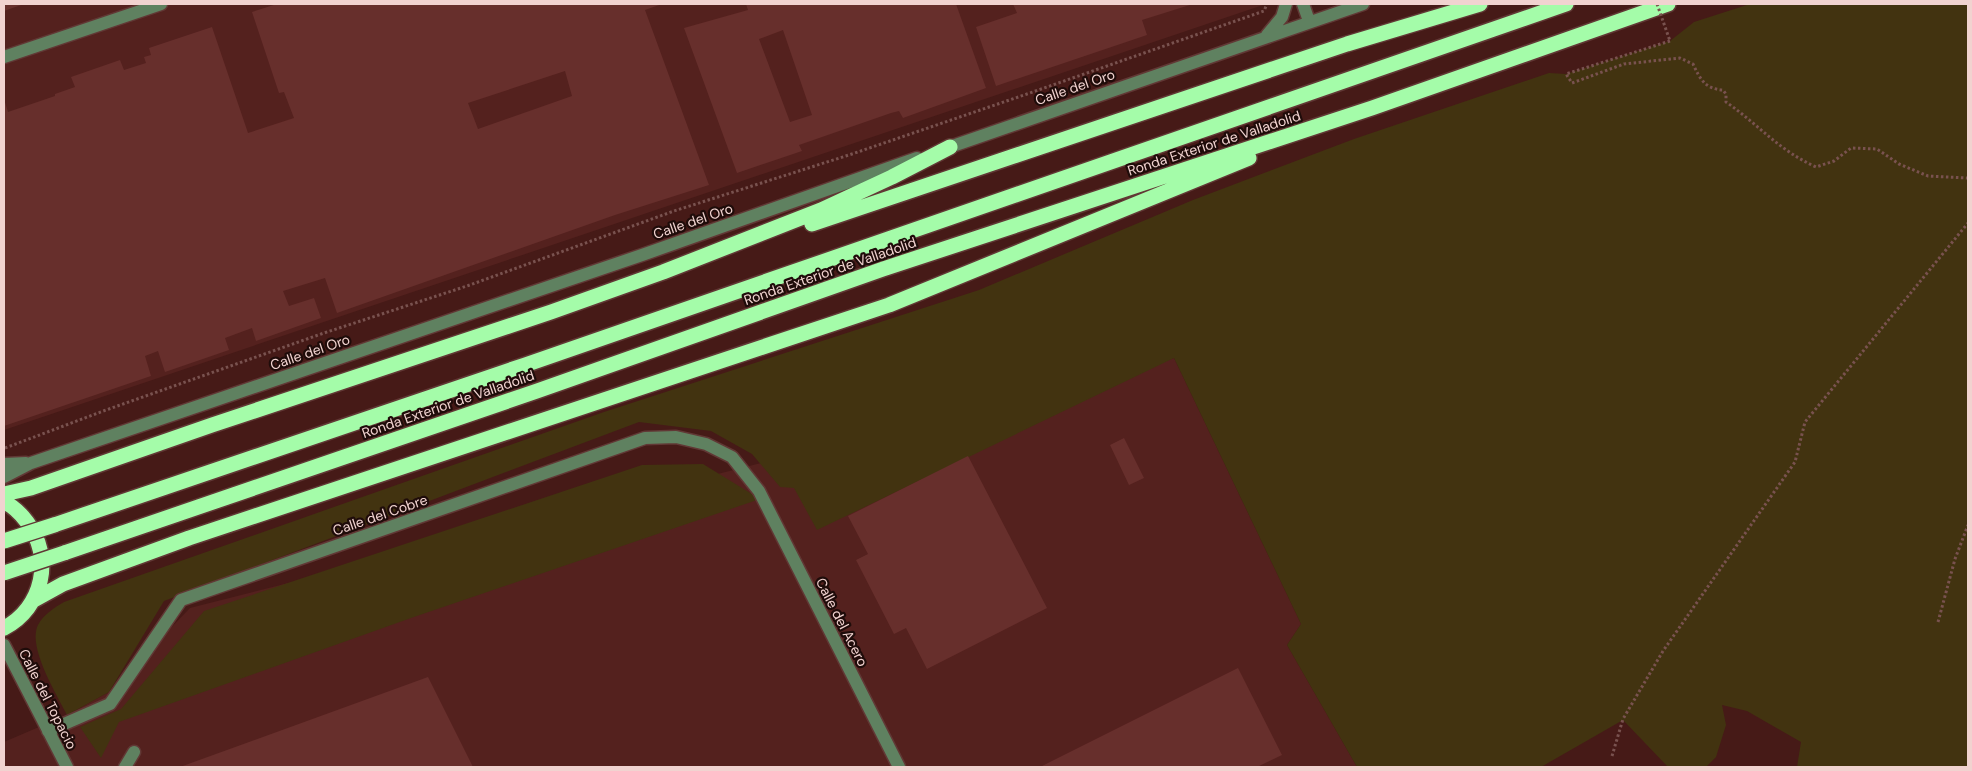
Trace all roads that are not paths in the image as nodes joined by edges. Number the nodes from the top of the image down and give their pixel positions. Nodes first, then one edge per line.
1 (161, 4) edge
2 (1286, 4) edge
3 (1303, 4) edge
4 (1480, 4) edge
5 (1566, 4) edge
6 (1668, 4) edge
7 (1354, 5) edge
8 (1309, 21) junction
9 (1267, 36) junction
10 (4, 57) edge
11 (1372, 108) junction
12 (950, 147) junction
13 (663, 272) junction
14 (31, 463) junction
15 (4, 464) edge
16 (4, 476) edge
17 (759, 491) joint
18 (4, 494) edge
19 (4, 502) edge
20 (4, 541) edge
21 (4, 573) edge
22 (34, 600) junction
23 (4, 628) edge
24 (4, 646) edge
25 (48, 731) junction
26 (134, 752) dead end
27 (67, 767) edge
28 (125, 767) edge
29 (899, 767) edge

1 - 10 street
2 - 9 street
3 - 8 street
4 - 13 highway
5 - 20 highway, Ronda Exterior de Valladolid, bridge
6 - 11 highway, Ronda Exterior de Valladolid
7 - 8 street, Calle del Oro
8 - 9 street, Calle del Oro
9 - 12 street, Calle del Oro
11 - 21 highway, Ronda Exterior de Valladolid, bridge
11 - 22 highway
12 - 13 highway
12 - 14 street, Calle del Oro
13 - 18 highway
14 - 15 street, Calle del Oro
14 - 16 street, Calle del Oro
17 - 25 street, Calle del Cobre
17 - 29 street, Calle del Acero
19 - 22 highway
22 - 23 highway
24 - 25 street, Calle del Topacio
25 - 27 street, Calle del Topacio
26 - 28 street

